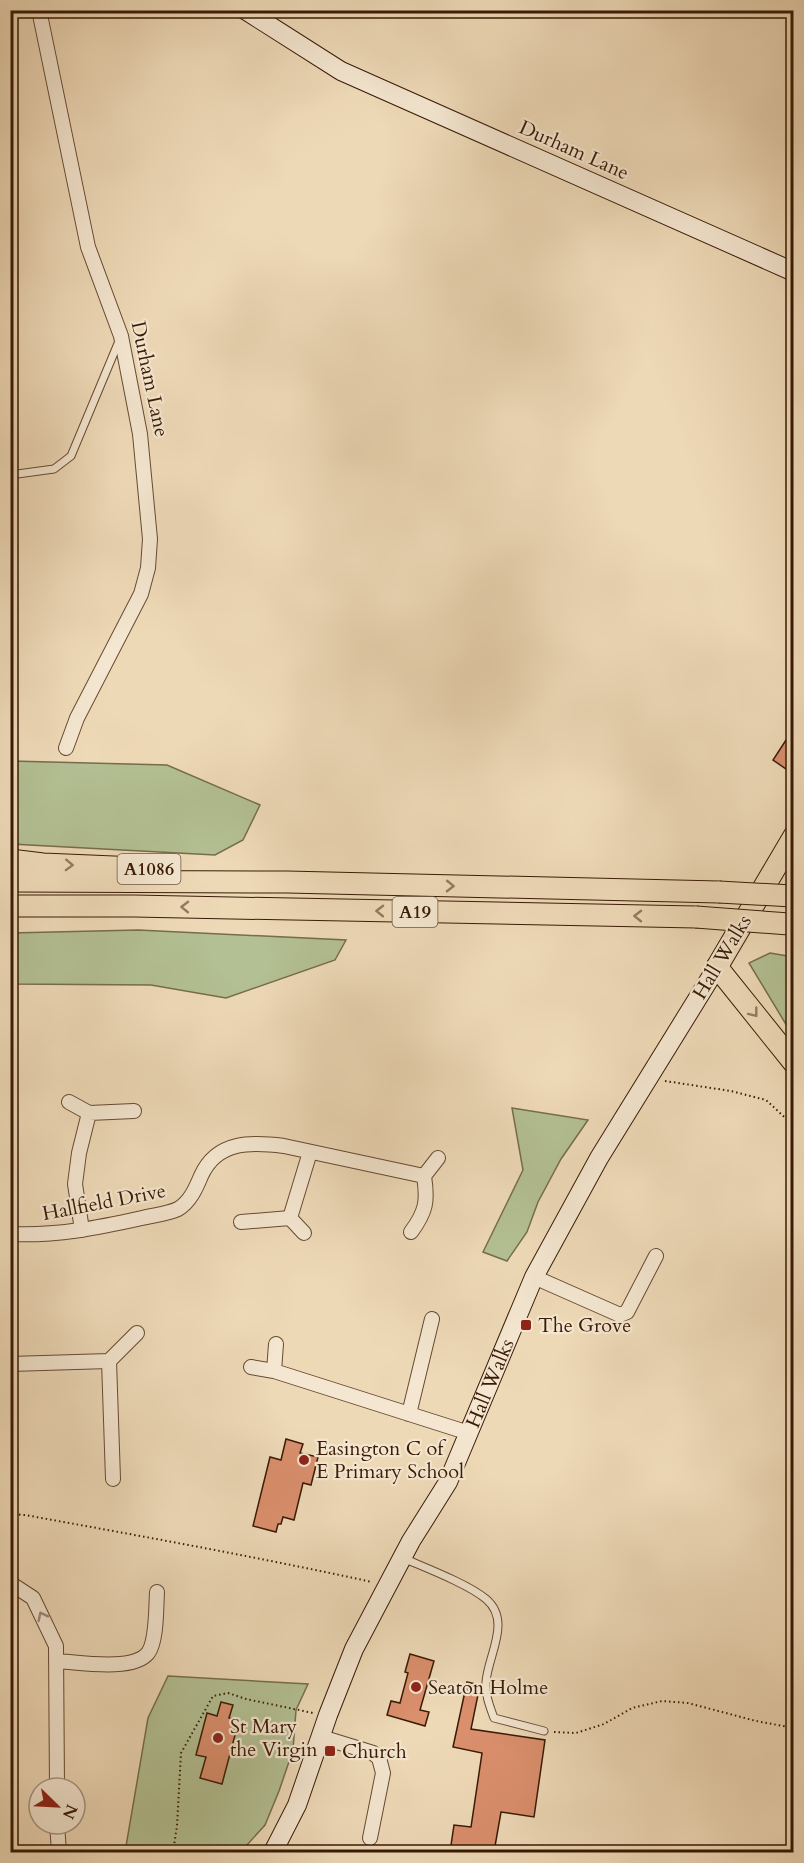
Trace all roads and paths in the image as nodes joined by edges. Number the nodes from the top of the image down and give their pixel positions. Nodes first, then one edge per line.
1 (39, 10) edge
2 (245, 10) edge
3 (794, 272) edge
4 (122, 336) junction
5 (10, 475) edge
6 (66, 748) dead end
7 (794, 836) edge
8 (10, 860) edge
9 (10, 881) edge
10 (287, 882) junction
11 (793, 897) edge
12 (10, 906) edge
13 (134, 906) junction
14 (10, 912) edge
15 (792, 924) edge
16 (717, 967) junction
17 (794, 1063) edge
18 (647, 1078) junction
19 (69, 1102) dead end
20 (134, 1111) dead end
21 (89, 1113) junction
22 (794, 1126) edge
23 (310, 1152) junction
24 (438, 1158) dead end
25 (424, 1176) junction
26 (290, 1218) junction
27 (241, 1222) dead end
28 (82, 1230) junction
29 (411, 1232) dead end
30 (304, 1233) dead end
31 (10, 1234) edge
32 (656, 1256) dead end
33 (534, 1277) junction
34 (432, 1319) dead end
35 (137, 1333) dead end
36 (276, 1344) dead end
37 (109, 1361) junction
38 (10, 1364) edge
39 (251, 1367) dead end
40 (274, 1371) junction
41 (409, 1414) junction
42 (469, 1432) junction
43 (113, 1479) dead end
44 (10, 1514) edge
45 (403, 1558) junction
46 (10, 1583) edge
47 (386, 1586) junction
48 (157, 1592) dead end
49 (56, 1661) junction
50 (328, 1715) junction
51 (794, 1728) edge
52 (544, 1731) joint
53 (321, 1737) junction
54 (57, 1776) edge
55 (58, 1836) edge
56 (370, 1838) dead end
57 (59, 1852) edge
58 (173, 1852) edge
59 (273, 1852) edge

1 - 4 street, Durham Lane
2 - 3 main road, Durham Lane
4 - 5 lane
4 - 6 street, Durham Lane
7 - 16 main road, Hall Walks
8 -> 10 main road, A1086
9 - 10 main road, A19
10 -> 11 main road, A19, bridge
12 - 13 main road, A19
13 - 14 main road, A1086
15 -> 13 main road, A19, bridge
16 -> 17 main road
16 - 18 main road, Hall Walks
18 - 22 path
18 - 33 main road, Hall Walks
19 - 21 street
20 - 21 street
21 - 28 street
23 - 25 street, Hallfield Drive
23 - 26 street
23 - 28 street, Hallfield Drive
24 - 25 street
25 - 29 street
26 - 27 street
26 - 30 street
28 - 31 street, Hallfield Drive
32 - 33 street
33 - 42 main road, Hall Walks
34 - 41 street
35 - 37 street
36 - 40 street
37 - 38 street
37 - 43 street
39 - 40 street
40 - 41 street
41 - 42 street
42 - 45 main road, Hall Walks
44 - 47 path
45 - 47 main road, Hall Walks
45 - 52 lane
49 -> 46 street
47 - 50 main road, Hall Walks
48 - 49 street
49 - 54 street
50 - 53 main road, Hall Walks
50 - 58 path
51 - 52 path
53 - 56 street
53 - 59 main road, Hall Walks
55 - 57 street

